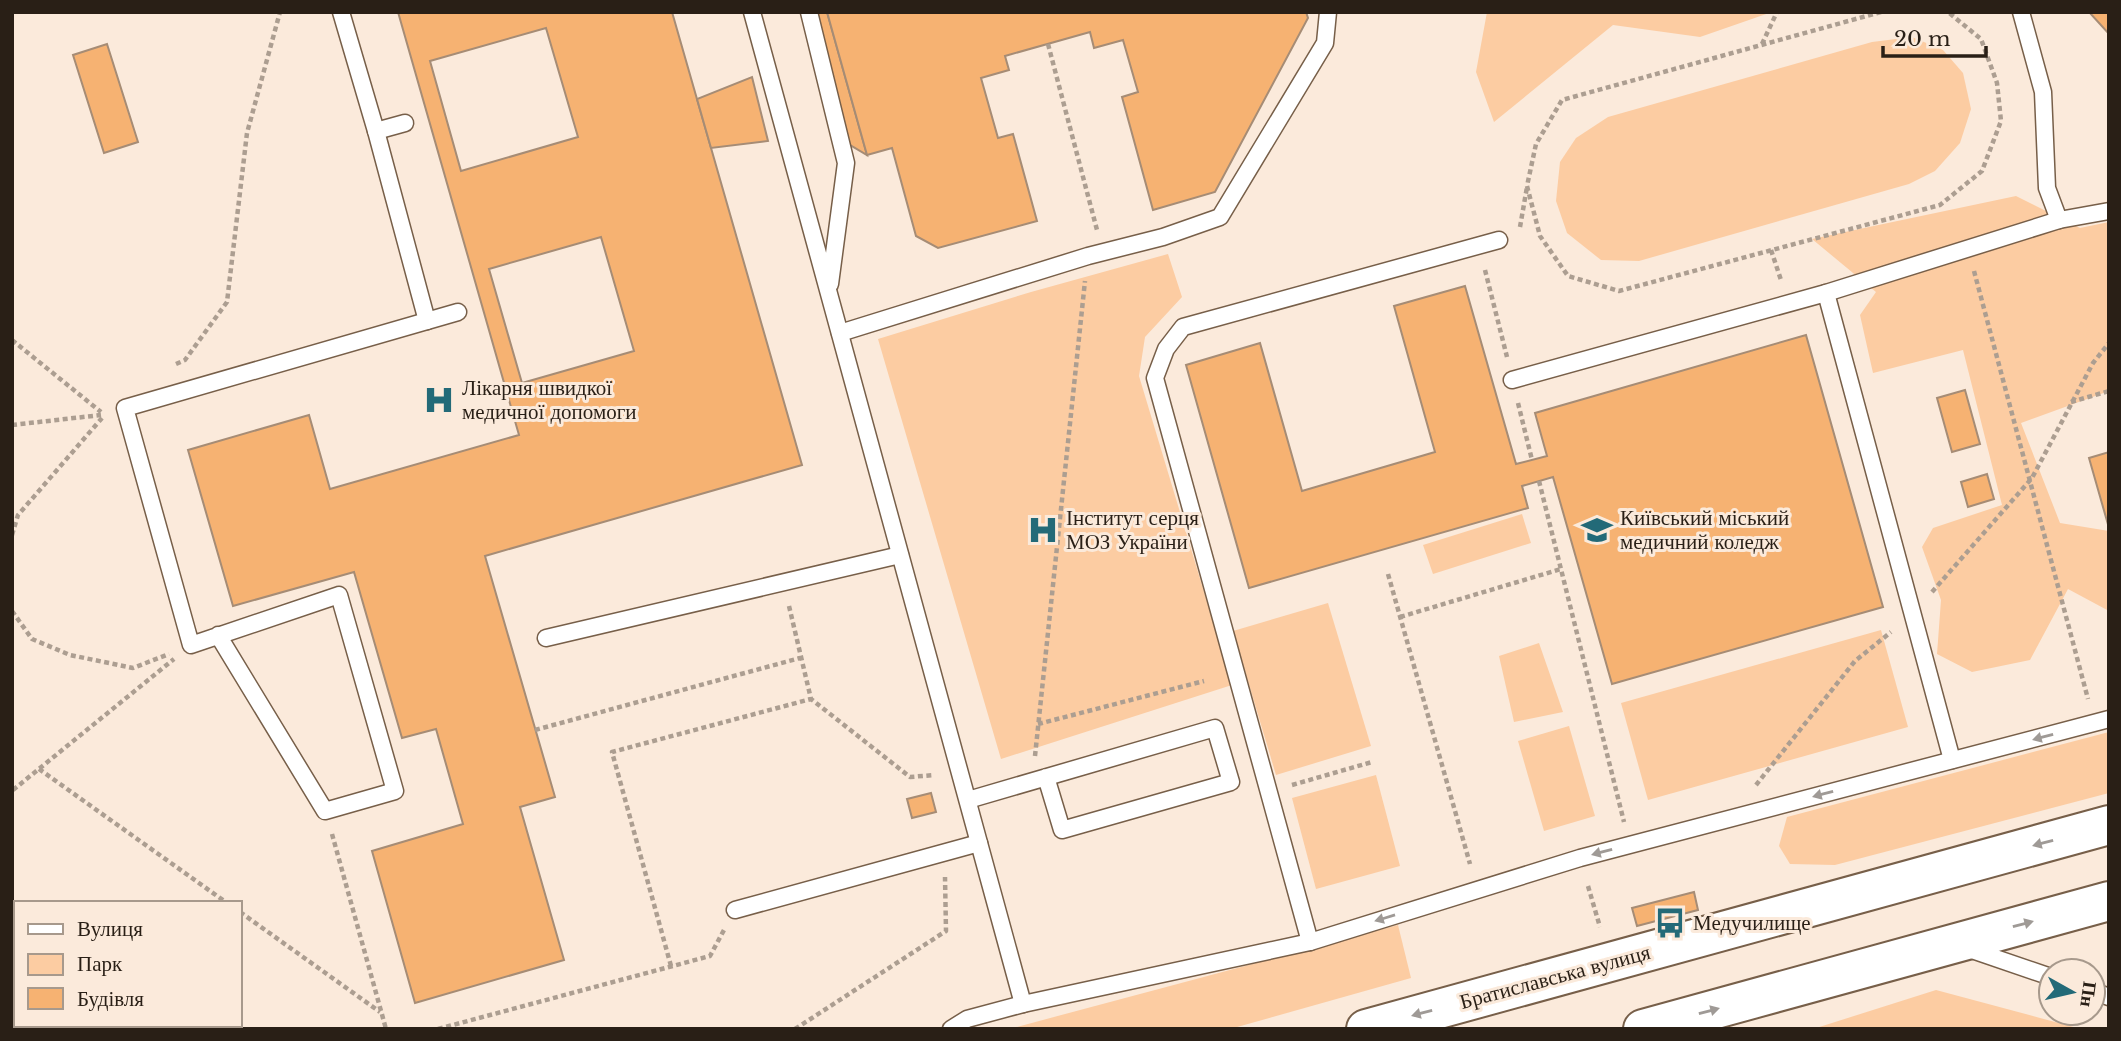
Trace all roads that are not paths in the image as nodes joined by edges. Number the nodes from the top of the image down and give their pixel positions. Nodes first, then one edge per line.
1 (341, 12) edge
2 (752, 12) edge
3 (809, 12) edge
4 (1328, 12) edge
5 (2021, 12) edge
6 (405, 123) dead end
7 (376, 131) junction
8 (2109, 211) edge
9 (2059, 220) junction
10 (1499, 240) road end
11 (829, 293) junction
12 (1826, 293) junction
13 (458, 312) dead end
14 (427, 321) junction
15 (840, 333) junction
16 (1513, 380) dead end
17 (900, 555) junction
18 (218, 635) junction
19 (546, 638) dead end
20 (2109, 719) edge
21 (1952, 760) junction
22 (1046, 777) junction
23 (966, 794) junction
24 (2109, 825) edge
25 (979, 843) junction
26 (2109, 901) edge
27 (734, 910) road end
28 (1310, 942) junction
29 (1954, 943) junction
30 (2037, 972) edge
31 (1023, 1004) junction
32 (951, 1029) edge
33 (1366, 1029) edge
34 (1643, 1029) edge

1 - 7 lane
2 - 11 lane
3 - 11 lane
4 - 15 lane
5 - 9 lane
6 - 7 lane
7 - 14 lane
8 - 9 lane
9 - 12 lane
10 - 28 lane
11 - 15 lane
12 - 16 lane
12 - 21 lane
13 - 14 lane
14 - 18 lane
15 - 17 lane
17 - 19 lane
17 - 23 lane
18 - 18 lane
20 -> 21 lane
21 -> 28 lane
22 - 22 lane
22 - 23 lane
23 - 25 lane
24 -> 33 main road, Братиславська вулиця
25 - 27 lane
25 - 31 lane
29 -> 26 main road
28 - 31 lane
29 - 30 lane
34 -> 29 main road
31 - 32 lane

